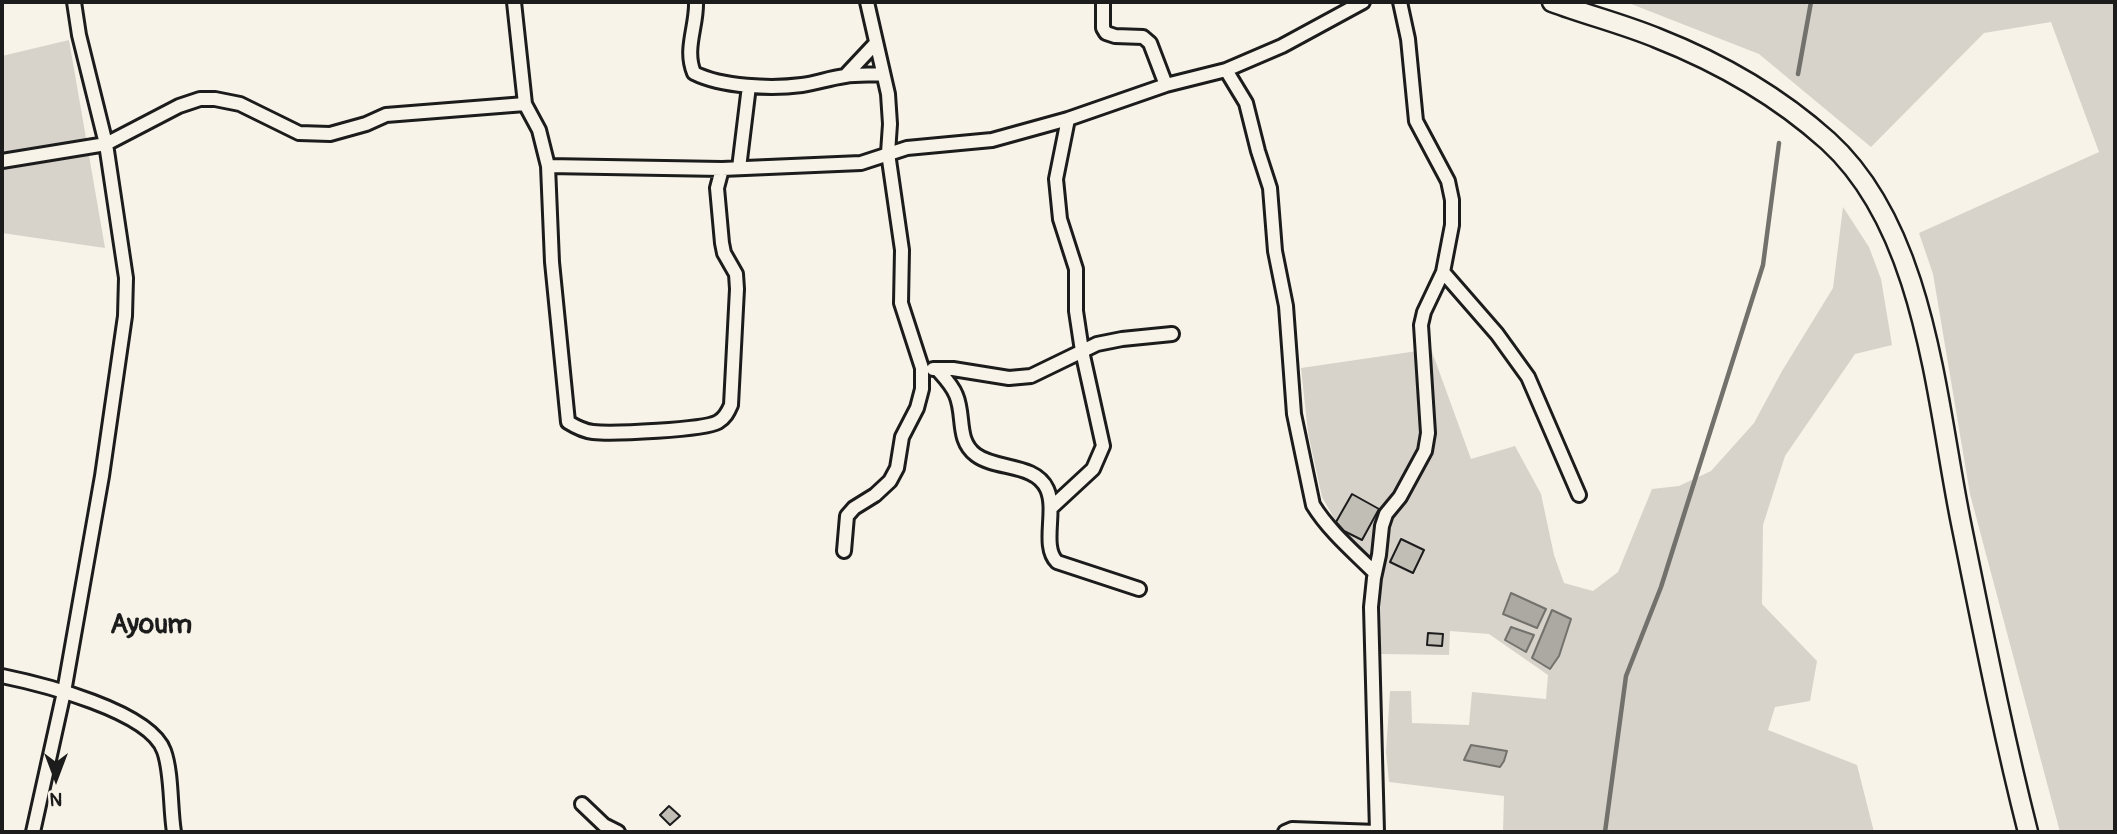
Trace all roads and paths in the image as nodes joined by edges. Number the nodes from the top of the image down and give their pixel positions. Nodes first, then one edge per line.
1 (74, 2) edge
2 (514, 2) edge
3 (696, 2) edge
4 (867, 2) edge
5 (1103, 2) edge
6 (1363, 2) edge
7 (1400, 2) edge
8 (1552, 2) edge
9 (875, 44) junction
10 (1226, 70) junction
11 (883, 74) junction
12 (845, 76) junction
13 (1166, 85) junction
14 (749, 86) junction
15 (526, 104) junction
16 (1068, 119) junction
17 (106, 144) junction
18 (888, 153) junction
19 (2, 161) edge
20 (548, 166) junction
21 (739, 168) junction
22 (722, 169) junction
23 (1443, 272) junction
24 (1172, 334) dead end
25 (1082, 351) junction
26 (922, 368) junction
27 (937, 369) junction
28 (1579, 495) dead end
29 (1052, 507) junction
30 (844, 551) dead end
31 (1375, 573) junction
32 (1139, 589) dead end
33 (2, 676) edge
34 (64, 692) junction
35 (582, 804) dead end
36 (33, 832) edge
37 (174, 832) edge
38 (618, 832) edge
39 (1285, 832) edge
40 (2028, 832) edge

1 - 17 street
2 - 15 street
3 - 14 street
4 - 9 street
5 - 13 street
6 - 10 street
7 - 23 street
8 - 40 street
9 - 11 street
9 - 12 street
10 - 13 street
10 - 31 street
11 - 12 street
11 - 18 street
12 - 14 street
13 - 16 street
14 - 21 street
15 - 17 street
15 - 20 street
16 - 18 street
16 - 25 street
17 - 19 street
17 - 34 street
18 - 21 street
18 - 26 street
20 - 22 street
20 - 22 street
21 - 22 street
23 - 28 street
23 - 31 street
24 - 25 street
25 - 27 street
25 - 29 street
26 - 27 street
26 - 30 street
27 - 29 street
29 - 32 street
31 - 39 street
33 - 34 street
34 - 36 street
34 - 37 street
35 - 38 street

